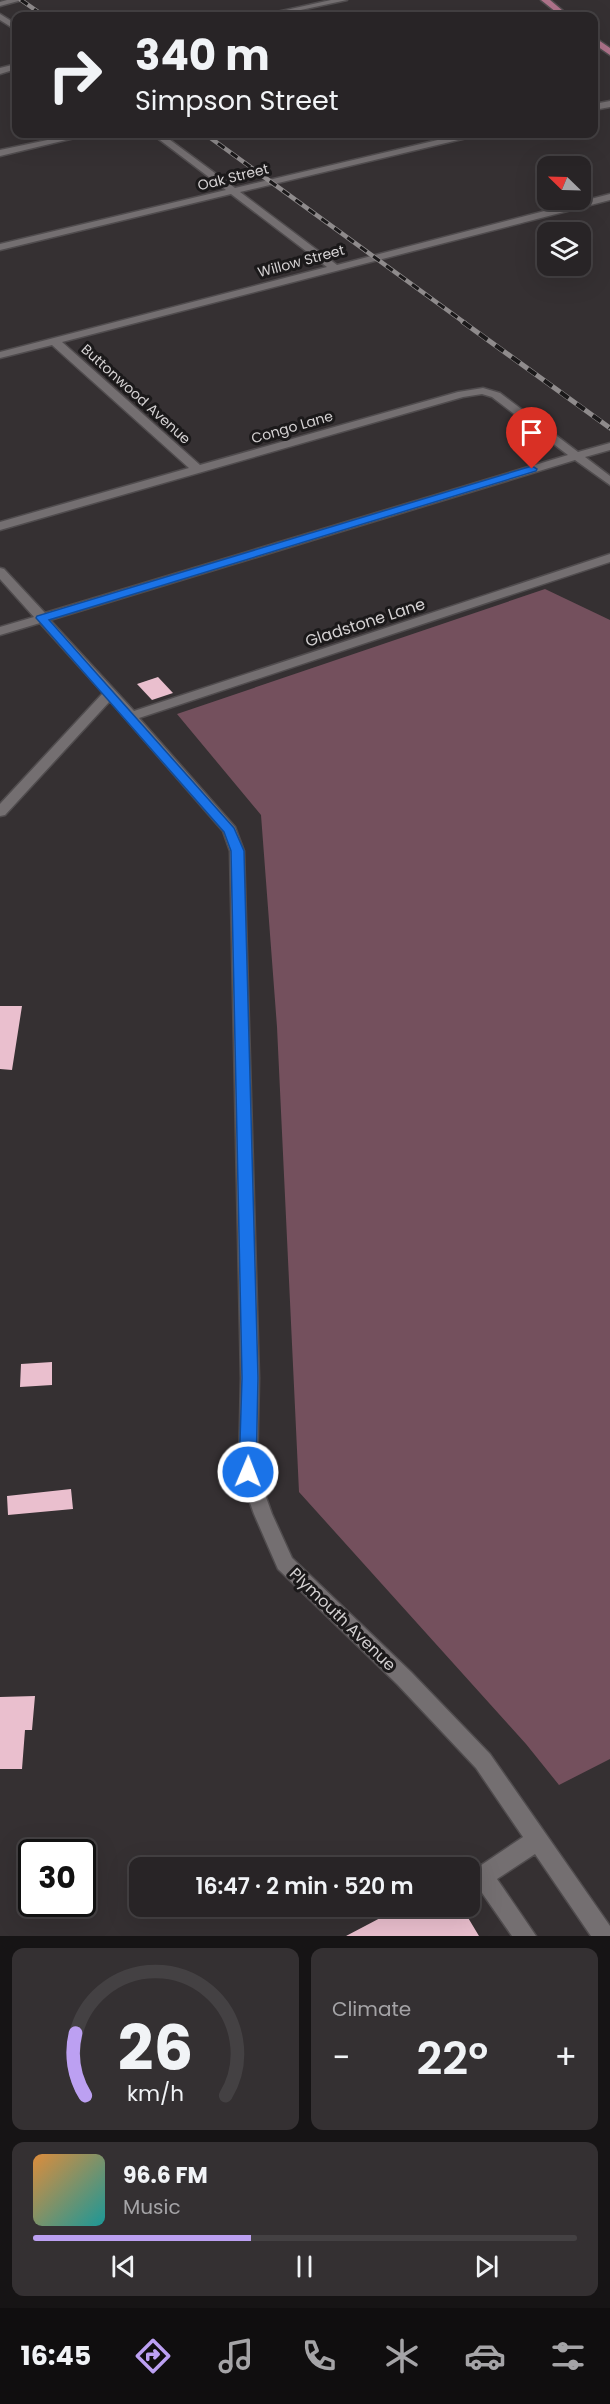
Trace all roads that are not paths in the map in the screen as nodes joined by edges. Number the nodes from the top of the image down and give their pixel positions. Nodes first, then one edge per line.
1 (18, 0) edge
2 (343, 0) edge
3 (545, 0) edge
4 (0, 4) edge
5 (283, 12) edge
6 (560, 12) edge
7 (69, 138) edge
8 (162, 138) edge
9 (455, 138) edge
10 (0, 153) edge
11 (234, 191) junction
12 (610, 198) edge
13 (0, 247) edge
14 (335, 268) junction
15 (54, 341) junction
16 (0, 355) edge
17 (610, 446) edge
18 (577, 455) junction
19 (197, 469) junction
20 (610, 482) edge
21 (0, 526) edge
22 (610, 558) edge
23 (0, 572) edge
24 (41, 618) junction
25 (0, 632) edge
26 (110, 694) junction
27 (131, 716) junction
28 (0, 812) edge
29 (537, 1840) junction
30 (525, 1936) edge
31 (604, 1936) edge

1 - 4 street
2 - 5 street
3 - 6 main road
7 - 10 street
8 - 11 street
9 - 11 street, Oak Street
11 - 13 street, Oak Street
11 - 14 street
12 - 14 street, Willow Street
14 - 15 street, Willow Street
15 - 16 street, Willow Street
15 - 19 street, Buttonwood Avenue
17 - 18 street
18 - 19 street, Congo Lane
18 - 20 street
18 - 24 street
19 - 21 street, Congo Lane
22 - 27 street, Gladstone Lane
23 - 24 street, Plymouth Avenue
24 - 25 street
24 - 26 street, Plymouth Avenue
26 - 27 street, Plymouth Avenue
26 - 28 street
27 - 29 street, Plymouth Avenue
29 - 30 street
29 - 31 street, Plymouth Avenue

